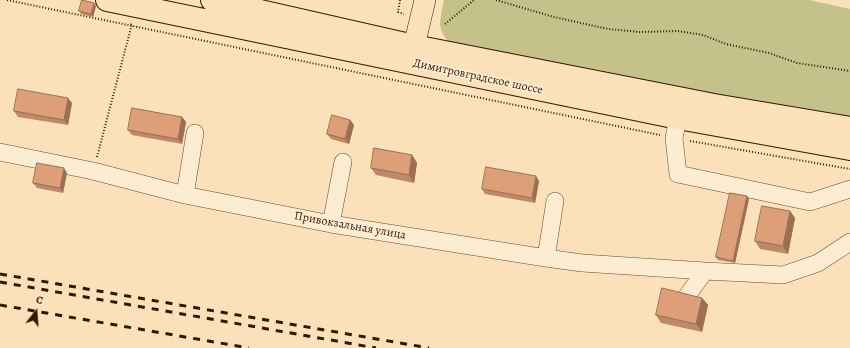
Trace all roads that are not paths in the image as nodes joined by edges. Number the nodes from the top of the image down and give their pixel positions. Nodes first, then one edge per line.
1 (107, 0) edge
2 (212, 0) edge
3 (425, 0) edge
4 (413, 54) junction
5 (676, 128) junction
6 (850, 128) edge
7 (195, 133) dead end
8 (850, 149) edge
9 (0, 152) edge
10 (343, 162) dead end
11 (850, 189) edge
12 (184, 195) junction
13 (555, 200) dead end
14 (331, 224) junction
15 (850, 242) edge
16 (546, 258) junction
17 (705, 271) junction
18 (687, 296) edge

1 - 4 highway, Димитровградское шоссе
2 - 4 highway, Димитровградское шоссе
3 - 4 main road
4 - 5 highway, Димитровградское шоссе
4 - 6 highway, Димитровградское шоссе
5 - 8 highway, Димитровградское шоссе
5 - 11 street
7 - 12 street
9 - 12 street, Привокзальная улица
10 - 14 street
12 - 14 street, Привокзальная улица
13 - 16 street
14 - 16 street, Привокзальная улица
15 - 17 street, Привокзальная улица
16 - 17 street, Привокзальная улица
17 - 18 street

